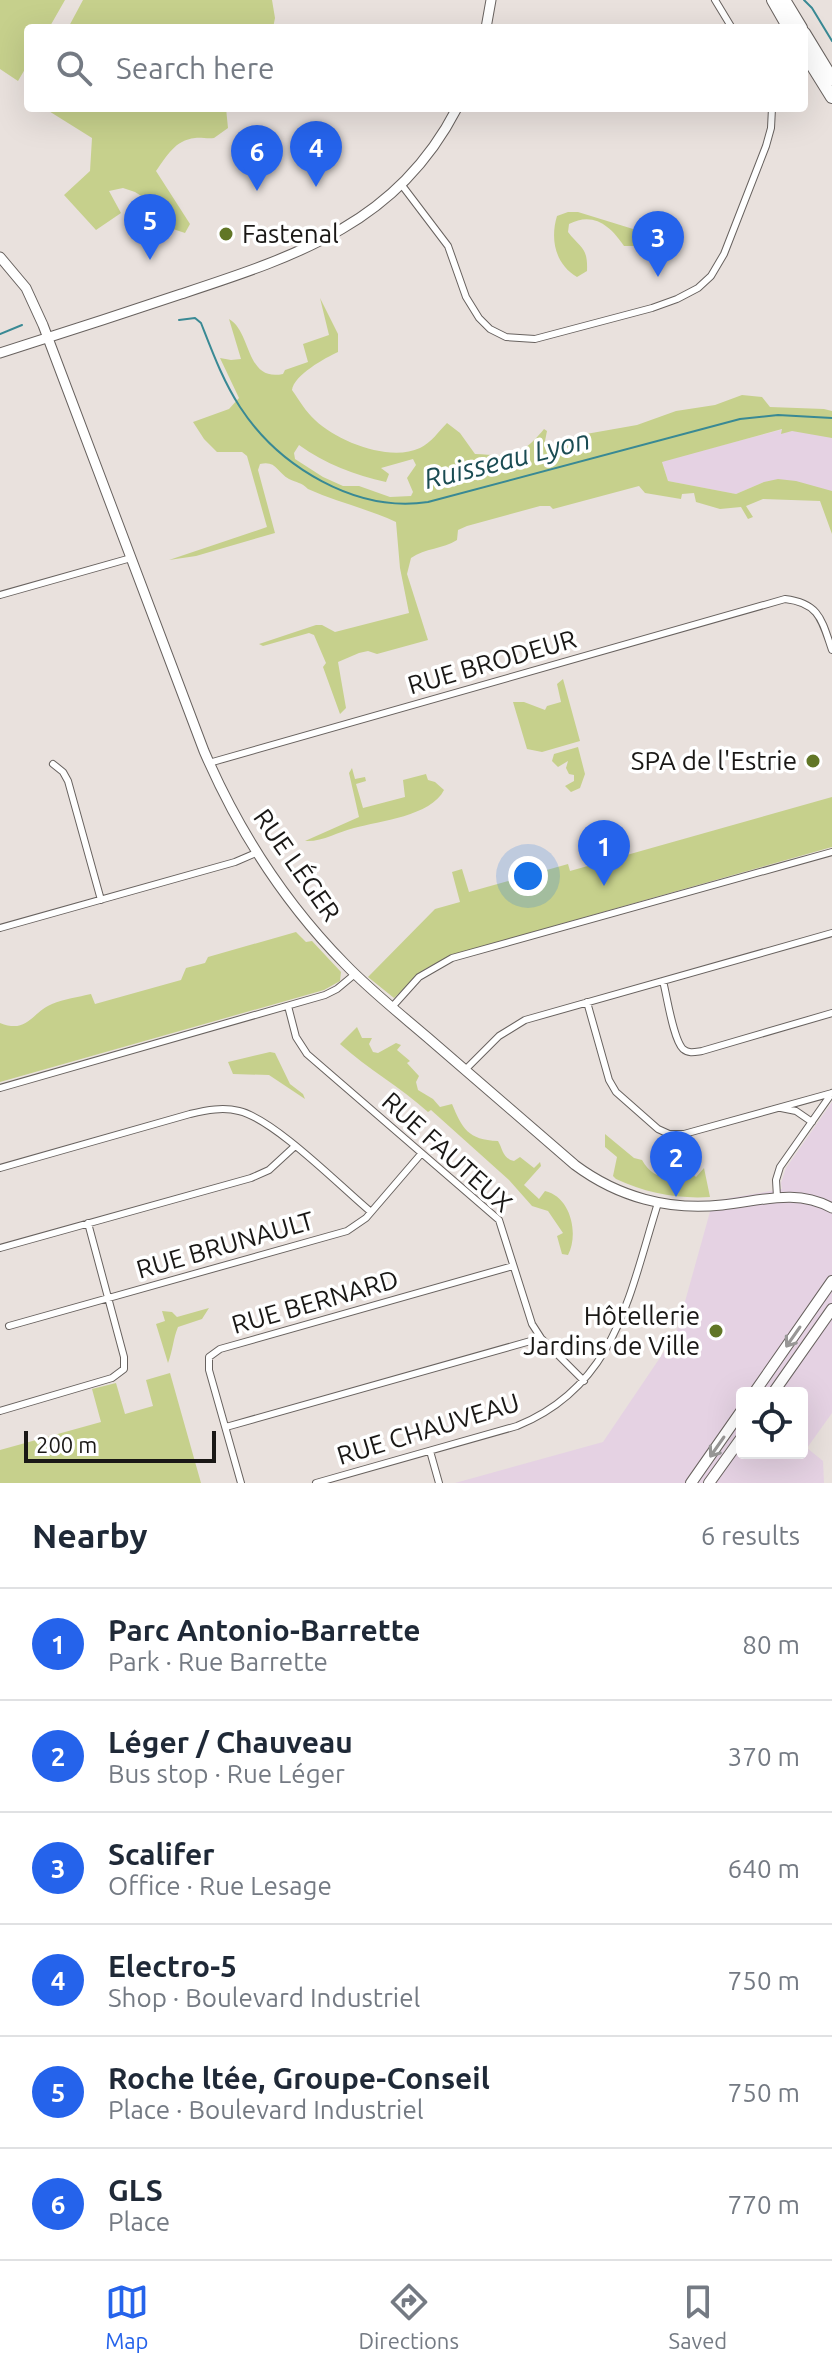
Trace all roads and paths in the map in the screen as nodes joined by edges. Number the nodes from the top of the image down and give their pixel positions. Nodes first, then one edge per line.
1 (491, 0) edge
2 (715, 0) edge
3 (773, 0) edge
4 (784, 0) edge
5 (487, 24) edge
6 (730, 24) edge
7 (787, 24) edge
8 (799, 24) edge
9 (808, 40) edge
10 (808, 58) edge
11 (832, 79) edge
12 (832, 97) edge
13 (455, 112) edge
14 (772, 112) edge
15 (401, 184) junction
16 (0, 257) edge
17 (48, 337) junction
18 (0, 353) edge
19 (131, 558) junction
20 (0, 595) edge
21 (832, 650) edge
22 (209, 763) junction
23 (53, 764) dead end
24 (832, 852) edge
25 (256, 853) junction
26 (101, 900) junction
27 (0, 928) edge
28 (832, 933) edge
29 (355, 974) junction
30 (663, 981) junction
31 (587, 1002) junction
32 (288, 1006) junction
33 (392, 1007) junction
34 (832, 1013) edge
35 (465, 1070) junction
36 (0, 1088) edge
37 (832, 1093) edge
38 (778, 1108) junction
39 (812, 1122) junction
40 (294, 1147) junction
41 (421, 1154) junction
42 (0, 1168) edge
43 (777, 1197) junction
44 (658, 1203) junction
45 (832, 1208) edge
46 (371, 1212) junction
47 (88, 1223) junction
48 (0, 1248) edge
49 (513, 1266) junction
50 (832, 1281) edge
51 (108, 1299) junction
52 (832, 1309) edge
53 (9, 1326) dead end
54 (541, 1338) junction
55 (584, 1381) junction
56 (758, 1387) edge
57 (777, 1387) edge
58 (0, 1411) edge
59 (736, 1419) edge
60 (226, 1427) junction
61 (736, 1445) edge
62 (430, 1451) junction
63 (241, 1483) edge
64 (316, 1483) edge
65 (439, 1483) edge
66 (691, 1483) edge
67 (709, 1483) edge

1 - 5 street
2 - 6 street
3 - 7 highway
4 - 8 highway
9 - 11 highway
10 - 12 highway
13 - 15 street
14 - 15 street
15 - 17 street
16 - 17 street, RUE LÉGER
17 - 18 street
17 - 19 street, RUE LÉGER
19 - 20 street
19 - 22 street, RUE LÉGER
21 - 22 street, RUE BRODEUR
22 - 25 street, RUE LÉGER
23 - 26 street
24 - 33 street
25 - 26 street
25 - 29 street, RUE LÉGER
26 - 27 street
28 - 30 street
29 - 32 street
29 - 33 street, RUE LÉGER
30 - 31 street
30 - 34 street
31 - 35 street
31 - 38 street
32 - 36 street
32 - 41 street, RUE FAUTEUX
33 - 35 street, RUE LÉGER
35 - 44 street, RUE LÉGER
37 - 38 street
37 - 39 street
38 - 39 street
39 - 43 street
40 - 42 street
40 - 46 street
40 - 47 street
41 - 46 street, RUE BRUNAULT
41 - 49 street, RUE FAUTEUX
43 - 44 street, RUE LÉGER
43 - 45 street, RUE LÉGER
44 - 55 street, RUE CHAUVEAU
46 - 51 street, RUE BRUNAULT
47 - 48 street
47 - 51 street
49 - 54 street, RUE FAUTEUX
49 - 60 street, RUE BERNARD
50 -> 56 main road
51 - 53 street, RUE BRUNAULT
51 - 58 street
52 - 57 main road
54 - 55 street, RUE FAUTEUX
54 - 60 street
55 - 62 street, RUE CHAUVEAU
59 -> 66 main road
60 - 63 street, RUE BERNARD
61 - 67 main road
62 - 64 street, RUE CHAUVEAU
62 - 65 street

